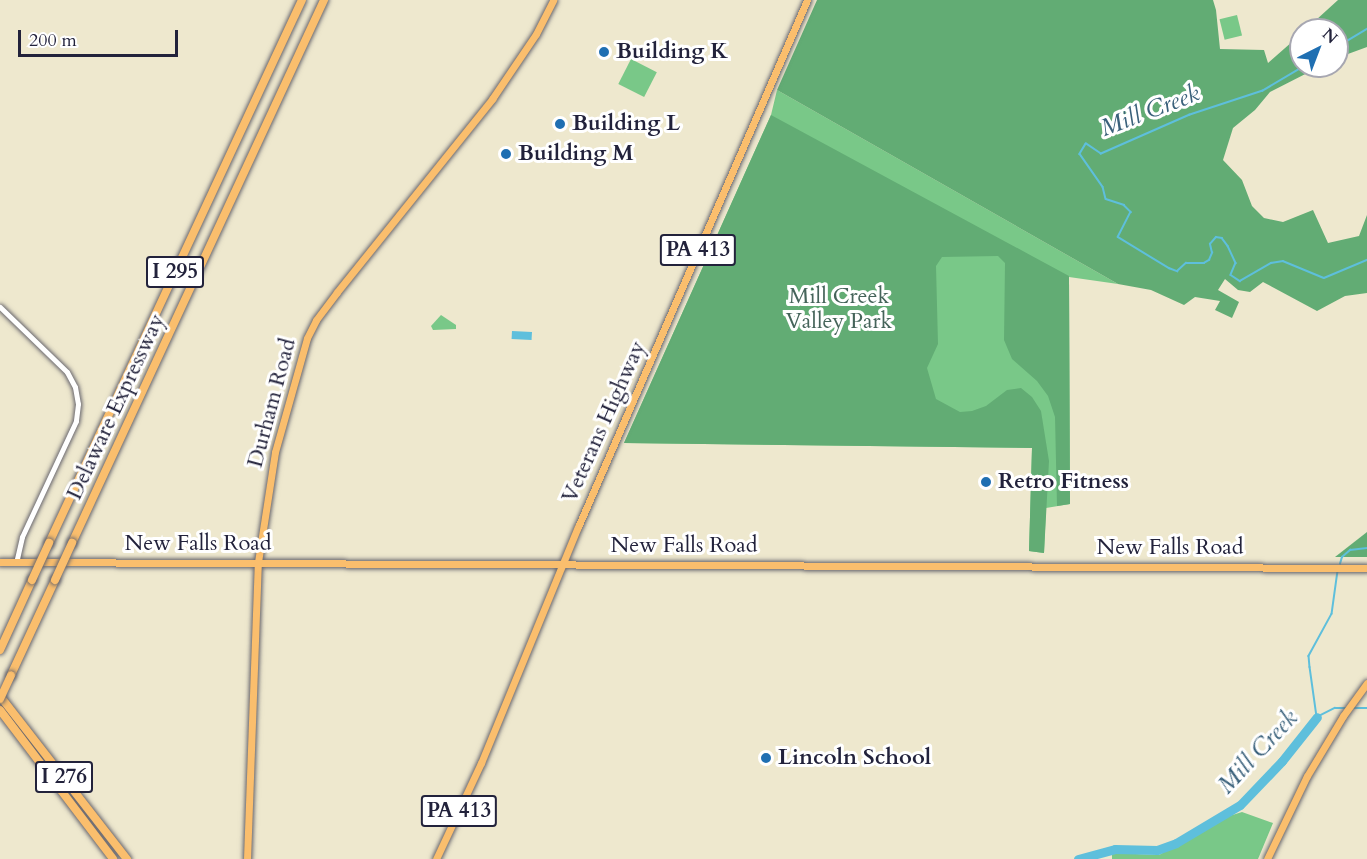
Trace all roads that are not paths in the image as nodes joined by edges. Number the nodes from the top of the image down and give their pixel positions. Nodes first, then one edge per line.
1 (302, 0) edge
2 (324, 0) edge
3 (553, 0) edge
4 (807, 0) edge
5 (0, 307) edge
6 (0, 562) edge
7 (16, 562) junction
8 (258, 562) junction
9 (562, 564) junction
10 (1367, 568) edge
11 (0, 650) edge
12 (1367, 683) edge
13 (0, 697) edge
14 (0, 710) edge
15 (113, 859) edge
16 (127, 859) edge
17 (247, 859) edge
18 (436, 859) edge
19 (1267, 859) edge

1 - 11 highway, Delaware Expressway / I 295, bridge
2 - 13 highway, Delaware Expressway / I 295, bridge
3 - 8 main road, Durham Road
4 - 9 main road, Veterans Highway / PA 413
5 - 7 street
6 - 7 main road, New Falls Road
7 - 8 main road, New Falls Road
8 - 9 main road, New Falls Road
8 - 17 main road, Durham Road
9 - 10 main road, New Falls Road
9 - 18 main road, Veterans Highway / PA 413
12 - 19 main road
13 - 16 highway, I 276
14 - 15 highway, I 276

